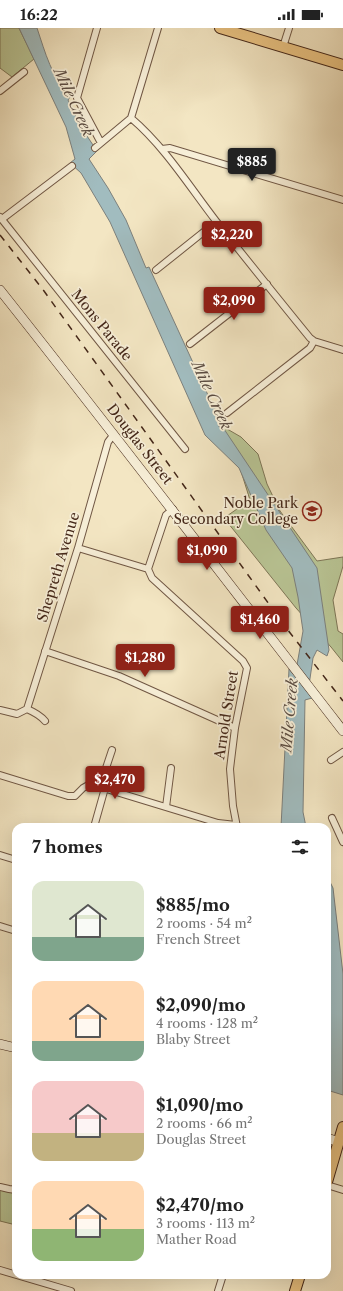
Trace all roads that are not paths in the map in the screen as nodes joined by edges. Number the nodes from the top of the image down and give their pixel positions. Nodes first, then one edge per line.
1 (97, 28) edge
2 (158, 28) edge
3 (220, 28) edge
4 (289, 28) edge
5 (283, 47) junction
6 (343, 65) edge
7 (24, 72) dead end
8 (0, 91) edge
9 (132, 116) junction
10 (101, 142) junction
11 (95, 148) dead end
12 (162, 150) junction
13 (72, 166) dead end
14 (343, 200) edge
15 (1, 218) edge
16 (216, 222) junction
17 (156, 270) dead end
18 (267, 284) junction
19 (0, 290) edge
20 (314, 341) junction
21 (190, 344) dead end
22 (343, 350) edge
23 (227, 413) dead end
24 (114, 434) junction
25 (185, 449) dead end
26 (173, 508) junction
27 (78, 548) junction
28 (148, 568) junction
29 (45, 652) junction
30 (27, 709) junction
31 (0, 710) edge
32 (45, 721) dead end
33 (235, 728) junction
34 (343, 731) edge
35 (112, 750) dead end
36 (343, 752) edge
37 (331, 760) dead end
38 (171, 768) dead end
39 (0, 775) edge
40 (102, 787) junction
41 (166, 807) junction
42 (332, 818) dead end
43 (95, 823) edge
44 (218, 823) edge
45 (236, 823) edge
46 (343, 842) edge
47 (0, 855) edge
48 (12, 859) edge
49 (0, 926) edge
50 (12, 930) edge
51 (0, 1044) edge
52 (12, 1047) edge
53 (343, 1127) edge
54 (331, 1139) edge
55 (339, 1142) junction
56 (331, 1170) edge
57 (331, 1186) edge
58 (0, 1187) edge
59 (12, 1190) edge
60 (343, 1190) edge
61 (0, 1270) edge
62 (12, 1274) edge
63 (30, 1279) edge
64 (222, 1279) edge
65 (299, 1279) edge
66 (71, 1291) edge
67 (218, 1291) edge
68 (295, 1291) edge

1 - 10 street
2 - 9 street
3 - 5 main road
4 - 5 street
5 - 6 main road
7 - 8 street
9 - 10 street
9 - 12 street
10 - 11 street
12 - 14 street
12 - 16 street
13 - 15 street
15 - 25 street, Mons Parade
16 - 17 street
16 - 18 street
18 - 20 street
18 - 21 street
19 - 24 main road, Douglas Street
20 - 22 street
20 - 23 street
24 - 26 main road, Douglas Street
24 - 27 street, Shepreth Avenue
26 - 28 street
26 - 34 main road, Douglas Street
27 - 28 street
27 - 29 street, Shepreth Avenue
28 - 33 street, Arnold Street
29 - 30 street, Shepreth Avenue
29 - 33 street
30 - 31 street
30 - 32 street
33 - 45 street, Arnold Street
35 - 40 street
36 - 37 street
38 - 41 street
39 - 40 street
40 - 41 street
40 - 43 street
41 - 44 street
42 - 46 street
47 - 48 street
49 - 50 street
51 - 52 main road
53 - 55 main road
54 - 55 main road
55 - 56 main road
57 - 60 street
58 - 59 street
61 - 62 street
63 - 66 street
64 - 67 street
65 - 68 main road

